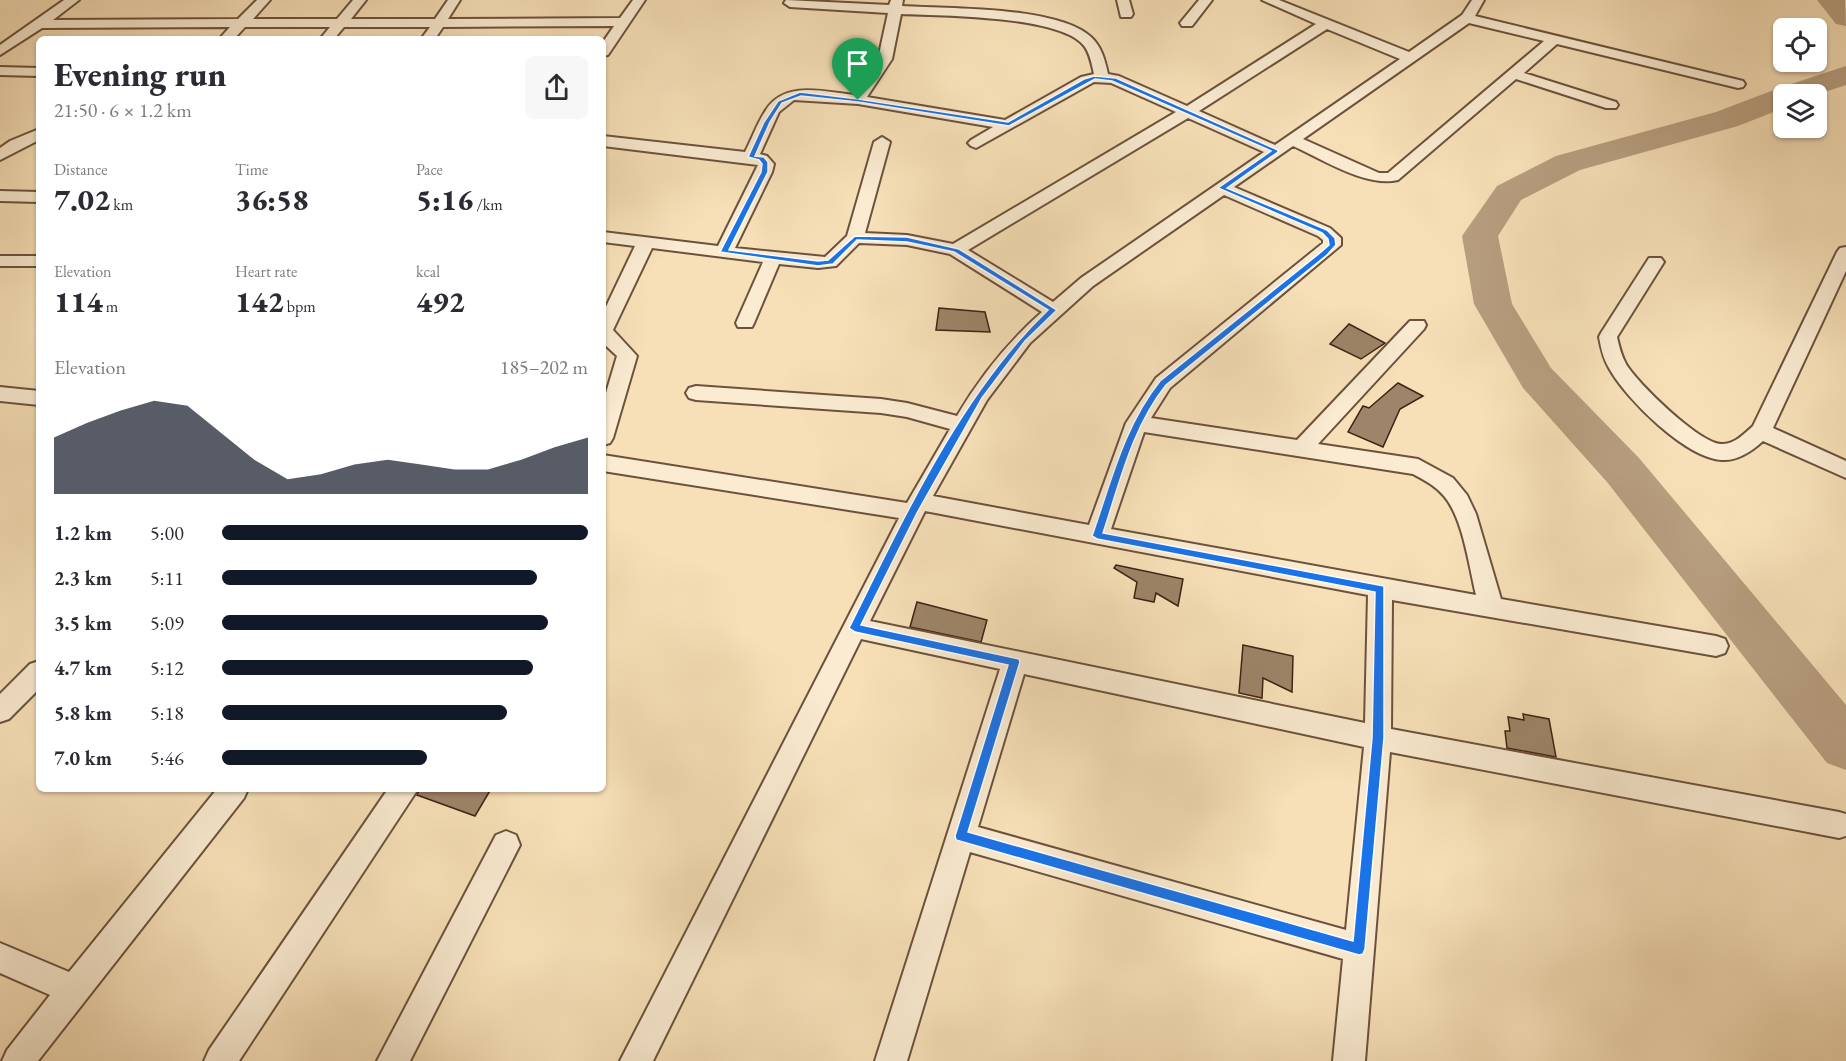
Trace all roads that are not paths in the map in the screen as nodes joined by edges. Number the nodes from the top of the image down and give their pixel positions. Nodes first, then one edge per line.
1 (74, 0) edge
2 (264, 0) edge
3 (360, 0) edge
4 (454, 0) edge
5 (639, 0) edge
6 (1023, 0) edge
7 (1206, 0) edge
8 (1268, 0) edge
9 (790, 3) dead end
10 (896, 4) edge
11 (1472, 9) edge
12 (1025, 18) junction
13 (342, 22) junction
14 (440, 22) junction
15 (624, 22) junction
16 (242, 23) junction
17 (1187, 23) dead end
18 (40, 24) junction
19 (1326, 24) junction
20 (229, 36) edge
21 (330, 36) edge
22 (430, 36) edge
23 (1554, 39) junction
24 (606, 48) edge
25 (0, 51) edge
26 (1410, 58) junction
27 (0, 71) edge
28 (36, 72) edge
29 (1514, 74) junction
30 (1102, 77) junction
31 (1738, 84) dead end
32 (858, 100) junction
33 (1611, 105) dead end
34 (1186, 112) junction
35 (1009, 124) junction
36 (36, 135) edge
37 (606, 141) edge
38 (882, 142) dead end
39 (976, 143) dead end
40 (1284, 145) junction
41 (0, 155) edge
42 (751, 157) junction
43 (1222, 188) junction
44 (0, 195) edge
45 (36, 197) edge
46 (606, 237) edge
47 (855, 238) junction
48 (646, 242) junction
49 (956, 250) junction
50 (724, 252) junction
51 (1846, 252) edge
52 (773, 258) junction
53 (0, 261) edge
54 (36, 261) edge
55 (1655, 262) dead end
56 (1053, 310) junction
57 (745, 323) dead end
58 (606, 326) edge
59 (1417, 326) dead end
60 (606, 334) edge
61 (696, 393) dead end
62 (0, 394) edge
63 (36, 398) edge
64 (1136, 423) junction
65 (962, 425) junction
66 (606, 428) edge
67 (1761, 431) junction
68 (1301, 449) junction
69 (606, 463) edge
70 (1846, 470) edge
71 (916, 507) junction
72 (1097, 536) junction
73 (1380, 588) junction
74 (1491, 608) junction
75 (855, 628) junction
76 (1716, 646) dead end
77 (1015, 662) junction
78 (36, 675) edge
79 (0, 711) edge
80 (1378, 738) junction
81 (232, 792) edge
82 (402, 792) edge
83 (1839, 825) dead end
84 (961, 836) junction
85 (506, 845) dead end
86 (1359, 949) junction
87 (0, 958) edge
88 (74, 990) junction
89 (894, 1060) edge
90 (18, 1061) edge
91 (220, 1061) edge
92 (393, 1061) edge
93 (636, 1061) edge
94 (1348, 1061) edge

1 - 18 street
2 - 16 street
3 - 13 street
4 - 14 street
5 - 15 street
6 - 12 street
7 - 17 street
8 - 19 street
9 - 10 street
10 - 12 street
10 - 32 street
11 - 23 street
11 - 26 street
12 - 30 street
13 - 14 street
13 - 16 street
13 - 21 street
14 - 15 street
14 - 22 street
15 - 24 street
16 - 18 street
16 - 20 street
18 - 25 street
19 - 26 street
19 - 34 street
23 - 29 street
23 - 31 street
26 - 40 street
27 - 28 street
29 - 33 street
29 - 40 street
30 - 34 street
30 - 35 street
32 - 35 street
32 - 42 street
34 - 40 street
34 - 49 street
35 - 39 street
36 - 41 street
37 - 42 street
38 - 47 street
40 - 43 street
42 - 50 street
43 - 56 street
43 - 64 street
44 - 45 street
46 - 48 street
47 - 49 street
47 - 52 street
48 - 50 street
48 - 58 street
49 - 56 street
50 - 52 street
51 - 67 street
52 - 57 street
53 - 54 street
55 - 67 street
56 - 65 street
59 - 68 street
60 - 66 street
61 - 65 street
62 - 63 street
64 - 68 street
64 - 72 street
65 - 71 street
67 - 70 street
68 - 74 street
69 - 71 street
71 - 72 street
71 - 75 street
72 - 73 street
73 - 74 street
73 - 80 street
74 - 76 street
75 - 77 street
75 - 93 street
77 - 80 street
77 - 84 street
78 - 79 street
80 - 83 street
80 - 86 street
81 - 88 street
82 - 91 street
84 - 86 street
84 - 89 street
85 - 92 street
86 - 94 street
87 - 88 street
88 - 90 street

